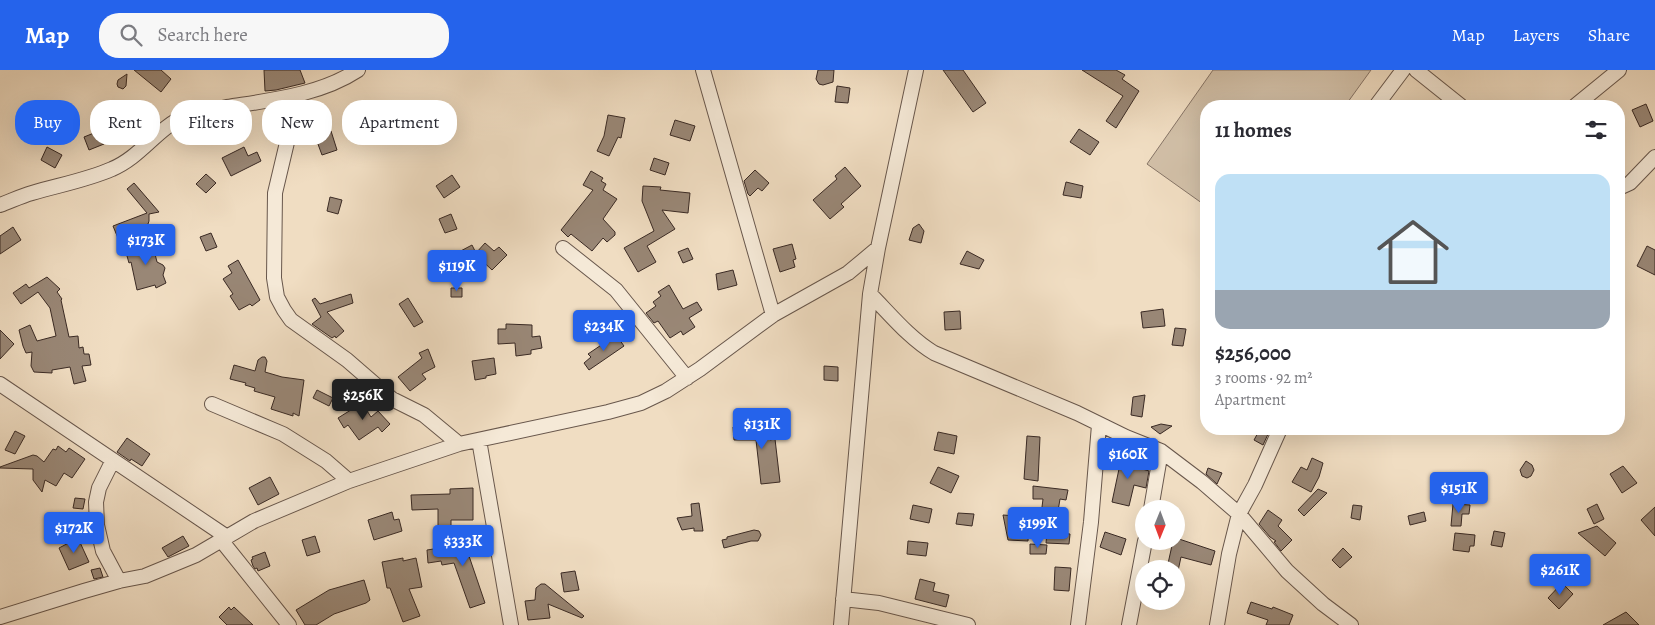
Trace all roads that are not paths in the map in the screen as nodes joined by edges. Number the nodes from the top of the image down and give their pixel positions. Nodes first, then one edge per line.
1 (358, 70) edge
2 (702, 70) edge
3 (916, 70) edge
4 (1403, 70) edge
5 (1416, 70) edge
6 (1619, 70) edge
7 (298, 96) junction
8 (1380, 100) edge
9 (1453, 100) edge
10 (1582, 100) edge
11 (1655, 157) edge
12 (1625, 185) edge
13 (0, 205) edge
14 (563, 248) dead end
15 (878, 248) junction
16 (870, 294) junction
17 (773, 316) junction
18 (687, 378) junction
19 (0, 384) edge
20 (212, 404) dead end
21 (1099, 425) junction
22 (1277, 435) edge
23 (479, 440) junction
24 (460, 444) junction
25 (1161, 451) junction
26 (113, 460) junction
27 (349, 481) junction
28 (1153, 500) edge
29 (1239, 514) junction
30 (224, 539) junction
31 (1143, 550) edge
32 (119, 581) junction
33 (843, 599) junction
34 (0, 617) edge
35 (289, 625) edge
36 (511, 625) edge
37 (841, 625) edge
38 (968, 625) edge
39 (1078, 625) edge
40 (1129, 625) edge
41 (1216, 625) edge
42 (1351, 625) edge

1 - 7 street
2 - 17 street
3 - 15 street
4 - 8 street
5 - 9 street
6 - 10 street
7 - 13 street
7 - 24 street
11 - 12 street
14 - 18 street
15 - 16 street
15 - 17 street
16 - 21 street
16 - 33 street
17 - 18 street
18 - 23 street
19 - 26 street
20 - 27 street
21 - 25 street
21 - 39 street
22 - 29 street
23 - 24 street
23 - 36 street
24 - 27 street
25 - 28 street
25 - 29 street
26 - 30 street
26 - 32 street
27 - 30 street
29 - 41 street
29 - 42 street
30 - 32 street
30 - 35 street
31 - 40 street
32 - 34 street
33 - 37 street
33 - 38 street

